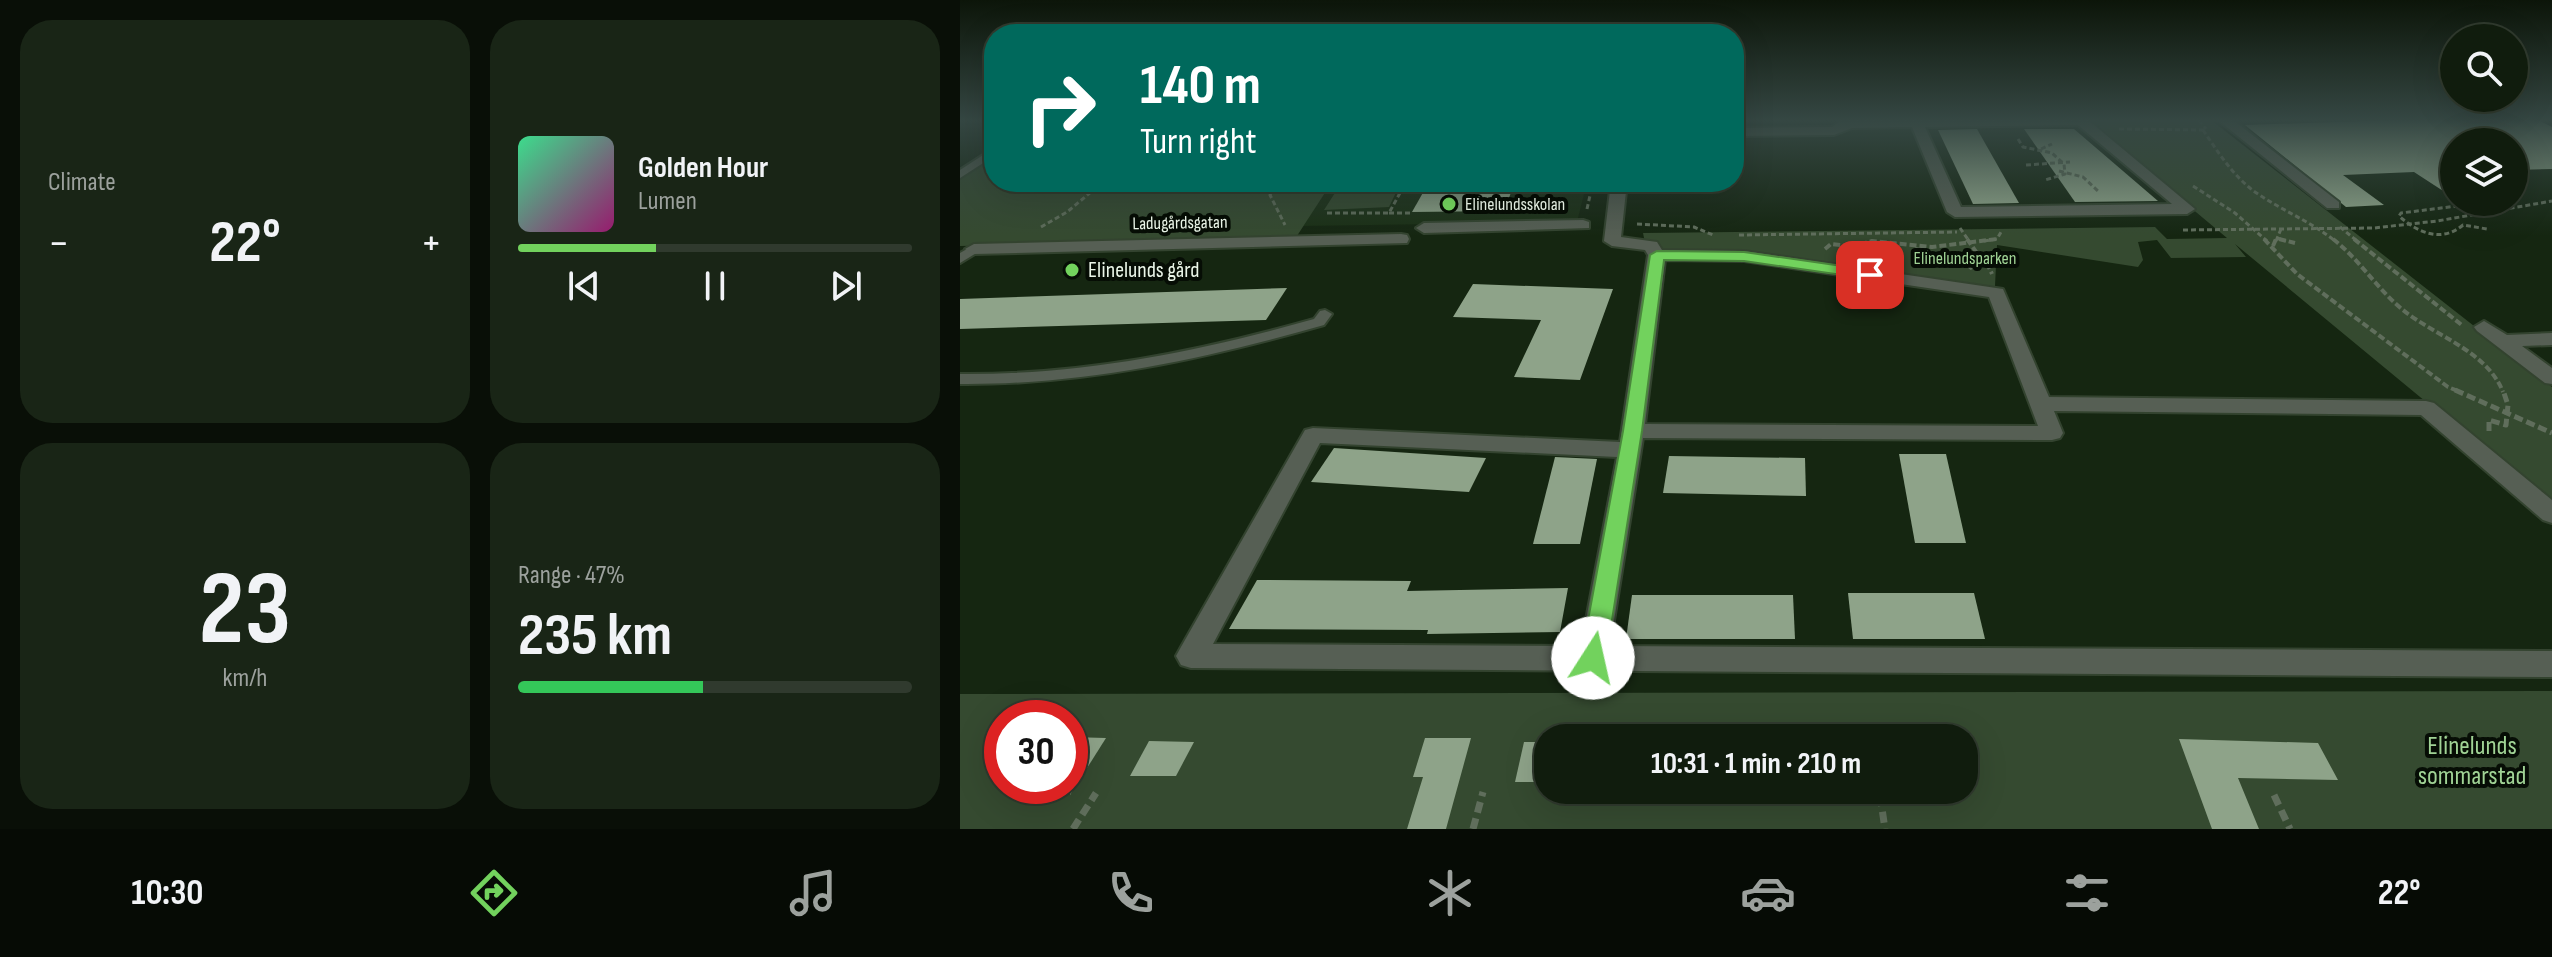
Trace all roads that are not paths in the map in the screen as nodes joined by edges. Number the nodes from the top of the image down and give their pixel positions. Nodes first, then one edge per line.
1 (983, 159) edge
2 (1932, 159) edge
3 (2126, 159) edge
4 (2269, 159) edge
5 (960, 175) edge
6 (1618, 192) edge
7 (2332, 212) road end
8 (1585, 216) road end
9 (1424, 228) dead end
10 (1401, 239) dead end
11 (965, 253) edge
12 (1657, 255) junction
13 (1325, 314) dead end
14 (2477, 330) road end
15 (2552, 339) edge
16 (2504, 341) junction
17 (2552, 378) edge
18 (960, 379) edge
19 (2039, 404) junction
20 (1631, 440) junction
21 (2552, 514) edge
22 (1593, 658) junction
23 (2552, 664) edge

1 - 5 lane
2 - 3 street
4 - 7 street
6 - 12 street
8 - 9 street
10 - 11 street, Ladugårdsgatan
12 - 19 street
12 - 20 street
13 - 18 lane
14 - 16 street
15 - 16 street
16 - 17 street
19 - 20 street
19 - 21 street
20 - 22 street
20 - 22 street
22 - 23 street

